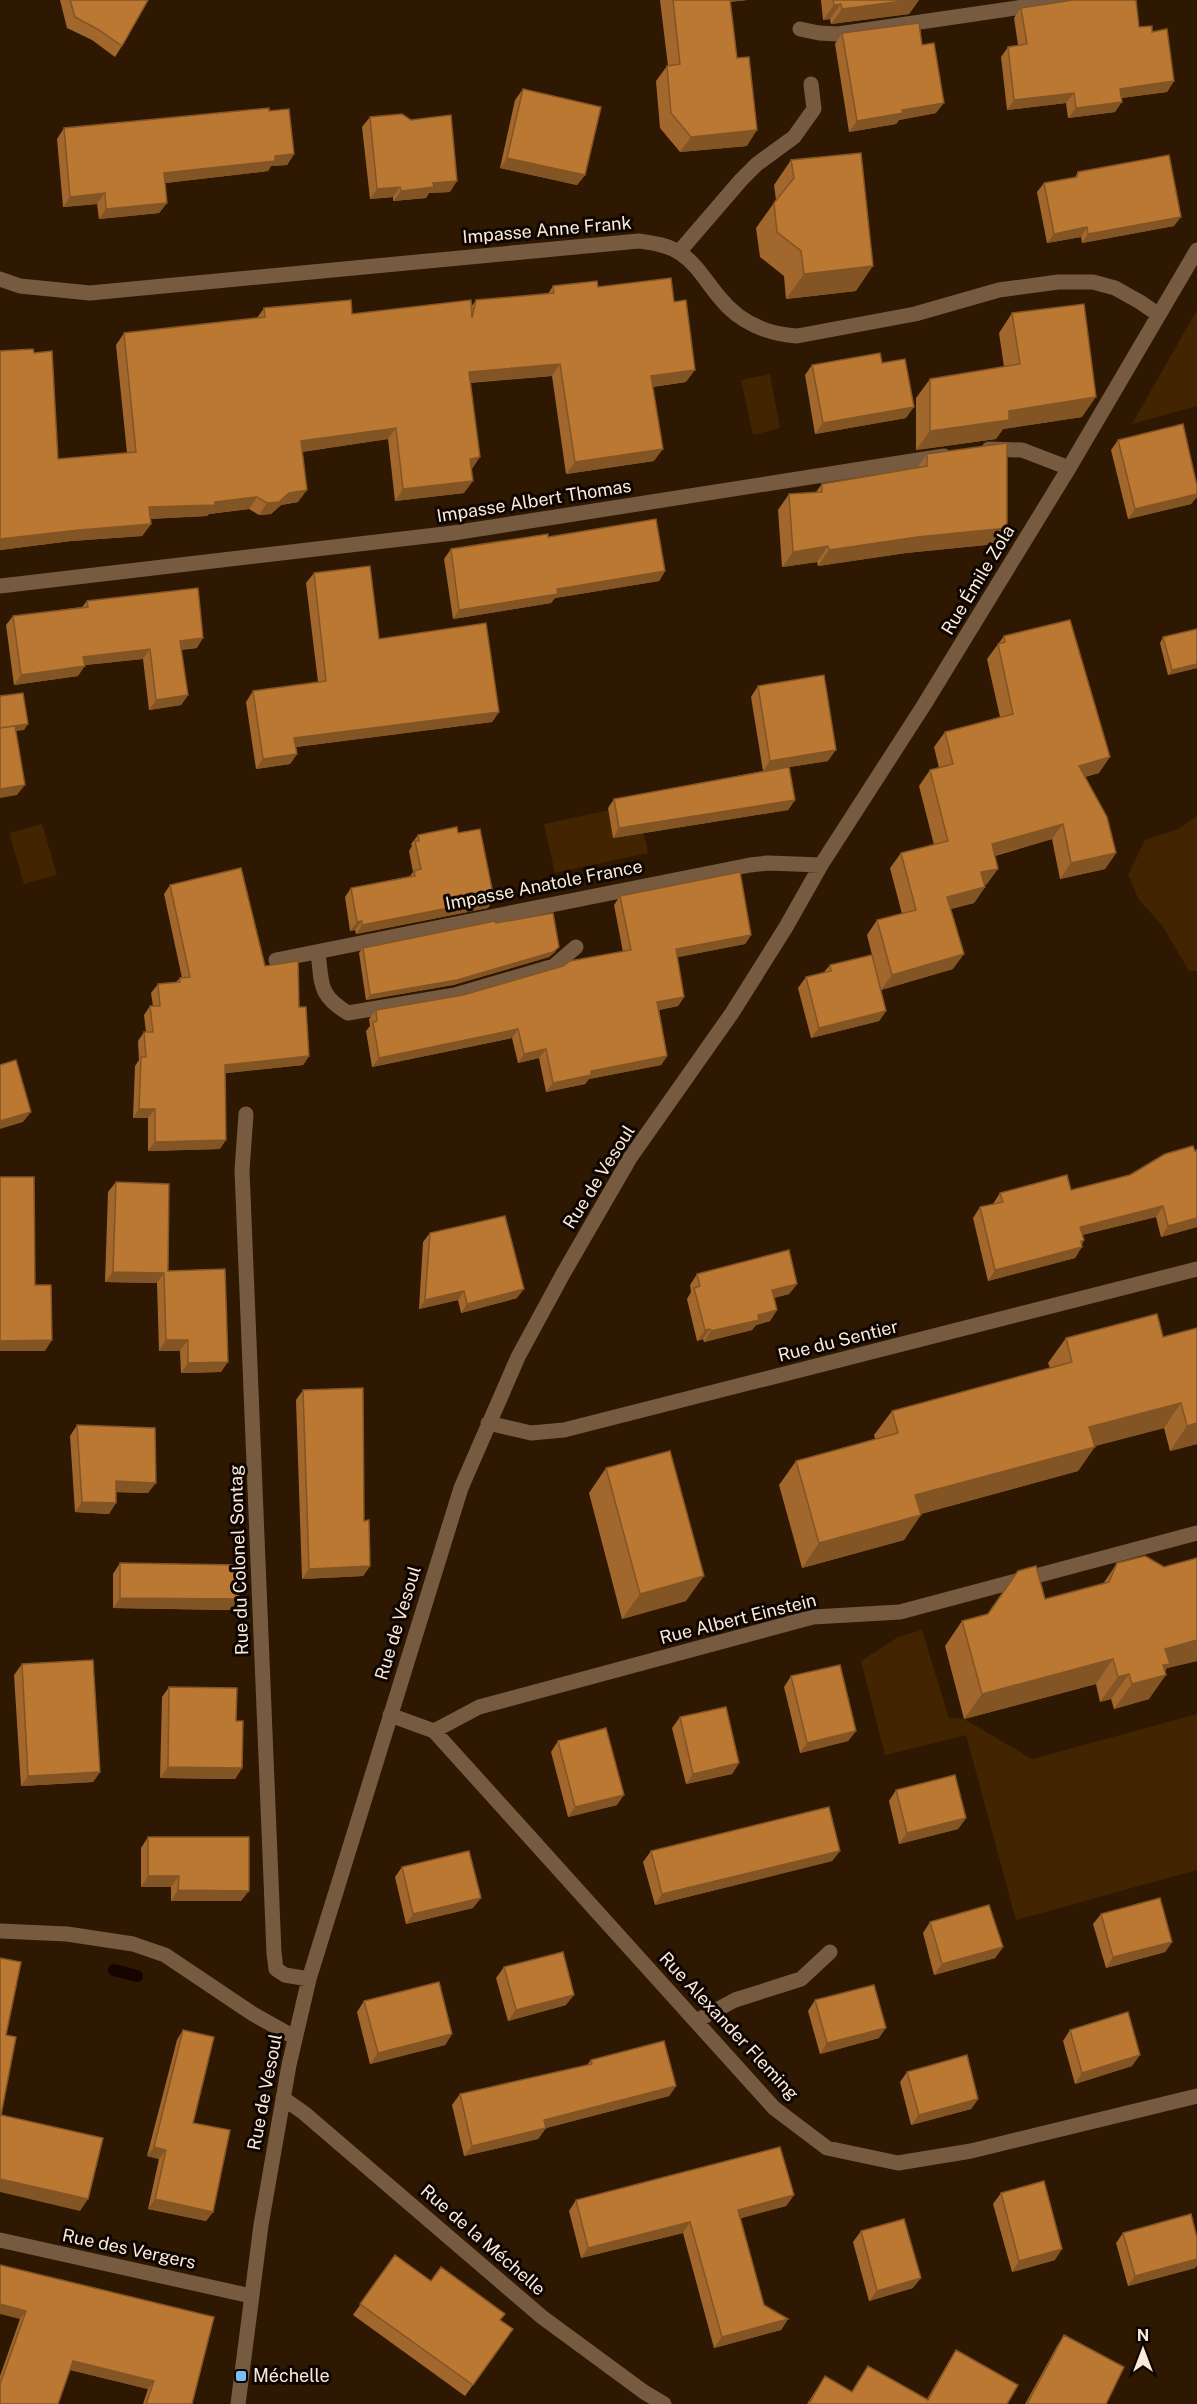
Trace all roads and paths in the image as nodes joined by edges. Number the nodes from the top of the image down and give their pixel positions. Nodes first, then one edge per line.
1 (1071, 0) edge
2 (800, 29) dead end
3 (811, 84) dead end
4 (1197, 250) edge
5 (679, 252) junction
6 (0, 279) edge
7 (1159, 315) junction
8 (1069, 468) junction
9 (0, 586) edge
10 (821, 865) junction
11 (786, 927) joint
12 (576, 947) dead end
13 (318, 951) junction
14 (276, 960) dead end
15 (246, 1114) dead end
16 (1197, 1269) edge
17 (488, 1423) junction
18 (1197, 1533) edge
19 (390, 1715) junction
20 (434, 1731) junction
21 (0, 1931) edge
22 (830, 1952) dead end
23 (309, 1979) junction
24 (696, 2021) junction
25 (294, 2037) junction
26 (1197, 2096) edge
27 (283, 2098) junction
28 (0, 2240) edge
29 (250, 2296) junction
30 (238, 2404) edge
31 (664, 2404) edge

1 - 2 street
3 - 5 street
4 - 7 street, Rue Émile Zola
5 - 6 street, Impasse Anne Frank
5 - 7 street, Impasse Anne Frank
7 - 8 street, Rue Émile Zola
8 - 9 street, Impasse Albert Thomas
8 - 10 street, Rue Émile Zola
10 - 11 street, Rue Émile Zola
10 - 13 street, Impasse Anatole France
11 - 17 street, Rue de Vesoul
12 - 13 street
13 - 14 street, Impasse Anatole France
15 - 23 street, Rue du Colonel Sontag
16 - 17 street, Rue du Sentier
17 - 19 street, Rue de Vesoul
18 - 20 street, Rue Albert Einstein
19 - 20 street, Rue Alexander Fleming
19 - 23 street, Rue de Vesoul
20 - 24 street, Rue Alexander Fleming
21 - 25 street
22 - 24 street
23 - 25 street, Rue de Vesoul
24 - 26 street, Rue Alexander Fleming
25 - 27 street, Rue de Vesoul
27 - 29 street, Rue de Vesoul
27 - 31 street, Rue de la Méchelle
28 - 29 street, Rue des Vergers
29 - 30 street, Rue de Vesoul

